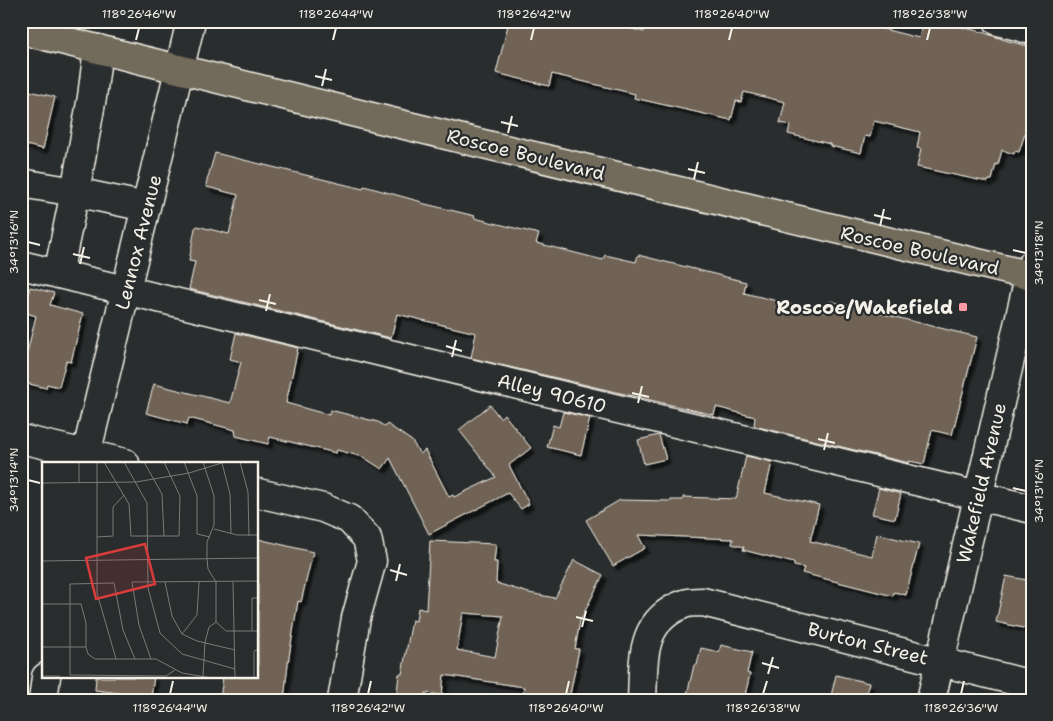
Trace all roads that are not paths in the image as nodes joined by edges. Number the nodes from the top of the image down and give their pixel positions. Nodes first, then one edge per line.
1 (191, 21) edge
2 (998, 21) edge
3 (21, 30) edge
4 (1032, 30) edge
5 (98, 49) junction
6 (179, 69) junction
7 (21, 183) edge
8 (75, 192) junction
9 (146, 207) junction
10 (21, 265) edge
11 (1031, 272) edge
12 (58, 274) junction
13 (126, 290) junction
14 (21, 439) edge
15 (85, 459) edge
16 (109, 462) edge
17 (259, 494) edge
18 (978, 496) junction
19 (1032, 509) edge
20 (939, 661) junction
21 (46, 678) edge
22 (1032, 685) edge
23 (43, 700) edge
24 (342, 700) edge
25 (642, 700) edge
26 (931, 700) edge

1 - 6 street, Lennox Avenue
2 - 4 street
3 - 5 main road, Roscoe Boulevard
5 - 6 main road, Roscoe Boulevard
5 - 8 street
6 - 9 street, Lennox Avenue
6 - 11 main road, Roscoe Boulevard
7 - 8 street
8 - 9 street
8 - 12 street
9 - 13 street, Lennox Avenue
10 - 12 street, Alley 90610
11 - 18 street, Wakefield Avenue
12 - 13 street, Alley 90610
13 - 15 street, Lennox Avenue
13 - 18 street, Alley 90610
14 - 15 street
15 - 16 street
17 - 24 street
18 - 19 street, Alley 90610
18 - 20 street, Wakefield Avenue
20 - 22 street, Burton Street
20 - 25 street, Burton Street
20 - 26 street, Wakefield Avenue
21 - 23 street

